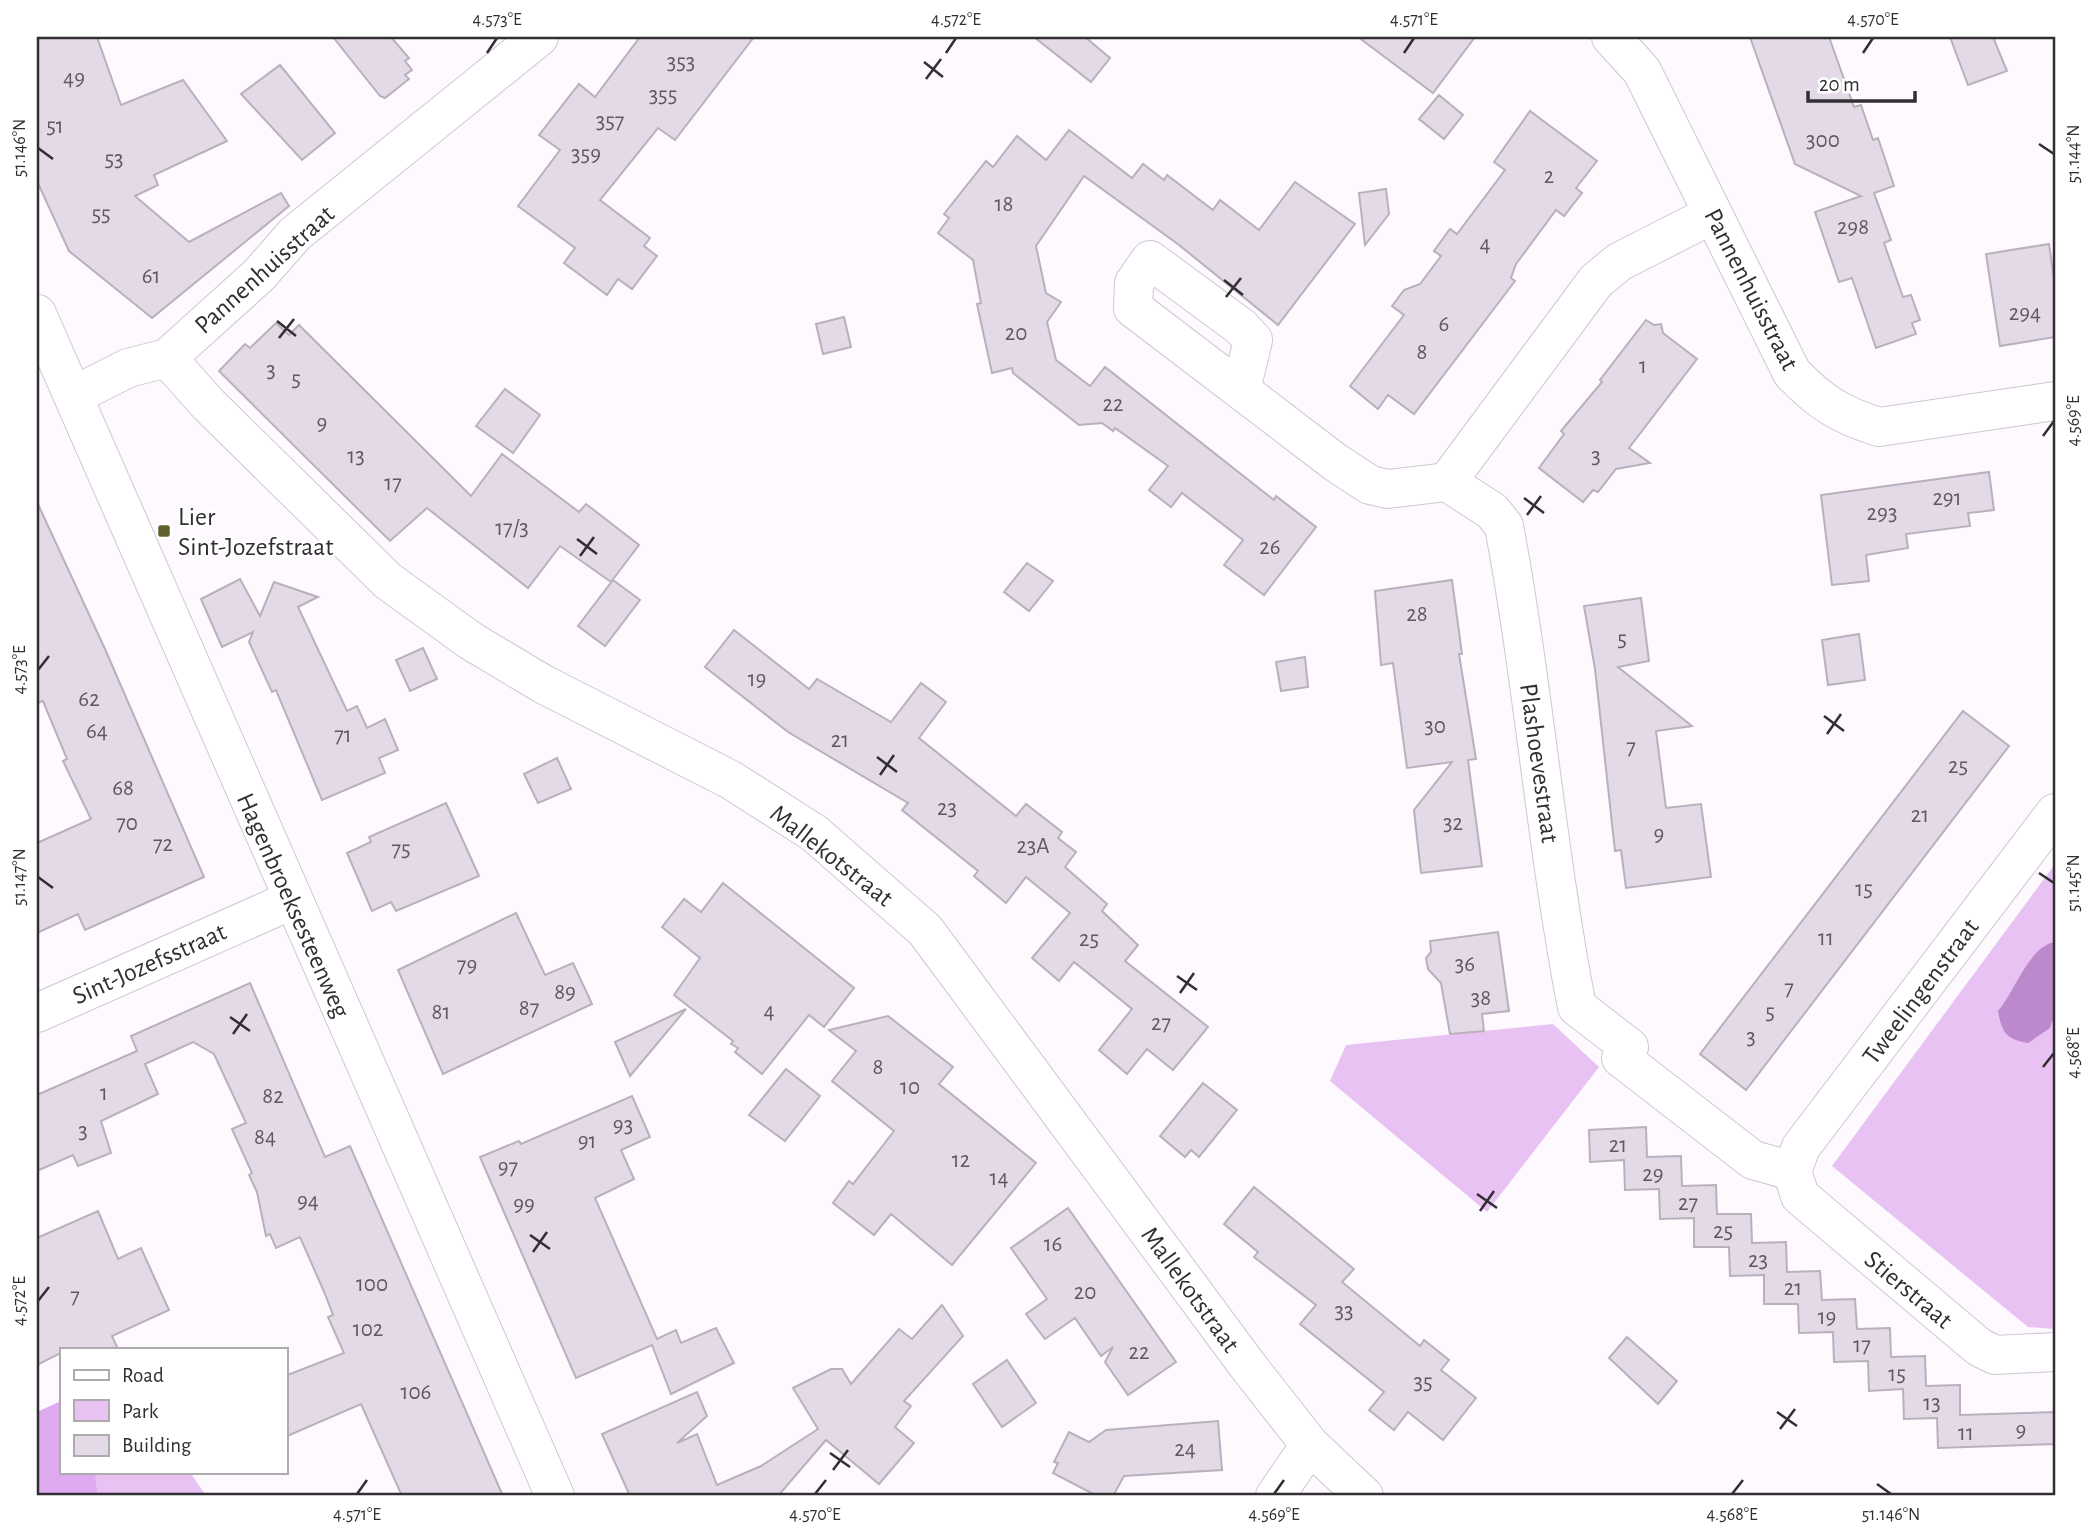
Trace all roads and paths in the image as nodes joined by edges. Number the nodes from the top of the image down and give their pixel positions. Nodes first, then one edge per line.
1 (539, 37) edge
2 (1611, 37) edge
3 (1713, 214) junction
4 (37, 314) edge
5 (167, 358) junction
6 (1241, 390) dead end
7 (73, 396) junction
8 (2055, 401) edge
9 (1447, 482) junction
10 (2055, 813) edge
11 (277, 907) junction
12 (37, 1013) edge
13 (1792, 1171) junction
14 (2055, 1352) edge
15 (1310, 1445) junction
16 (555, 1496) edge
17 (1275, 1496) edge
18 (1364, 1496) edge

1 - 5 street, Pannenhuisstraat
2 - 3 street, Pannenhuisstraat
3 - 8 street, Pannenhuisstraat
3 - 9 street
4 - 7 street, Hagenbroeksesteenweg
5 - 7 street, Pannenhuisstraat
5 - 15 street, Mallekotstraat
6 - 9 street
7 - 11 street, Hagenbroeksesteenweg
9 - 13 street, Plashoevestraat
10 - 13 street, Tweelingenstraat
11 - 12 street, Sint-Jozefsstraat
11 - 16 street, Hagenbroeksesteenweg
13 - 14 street, Stierstraat
15 - 17 street
15 - 18 street, Mallekotstraat

